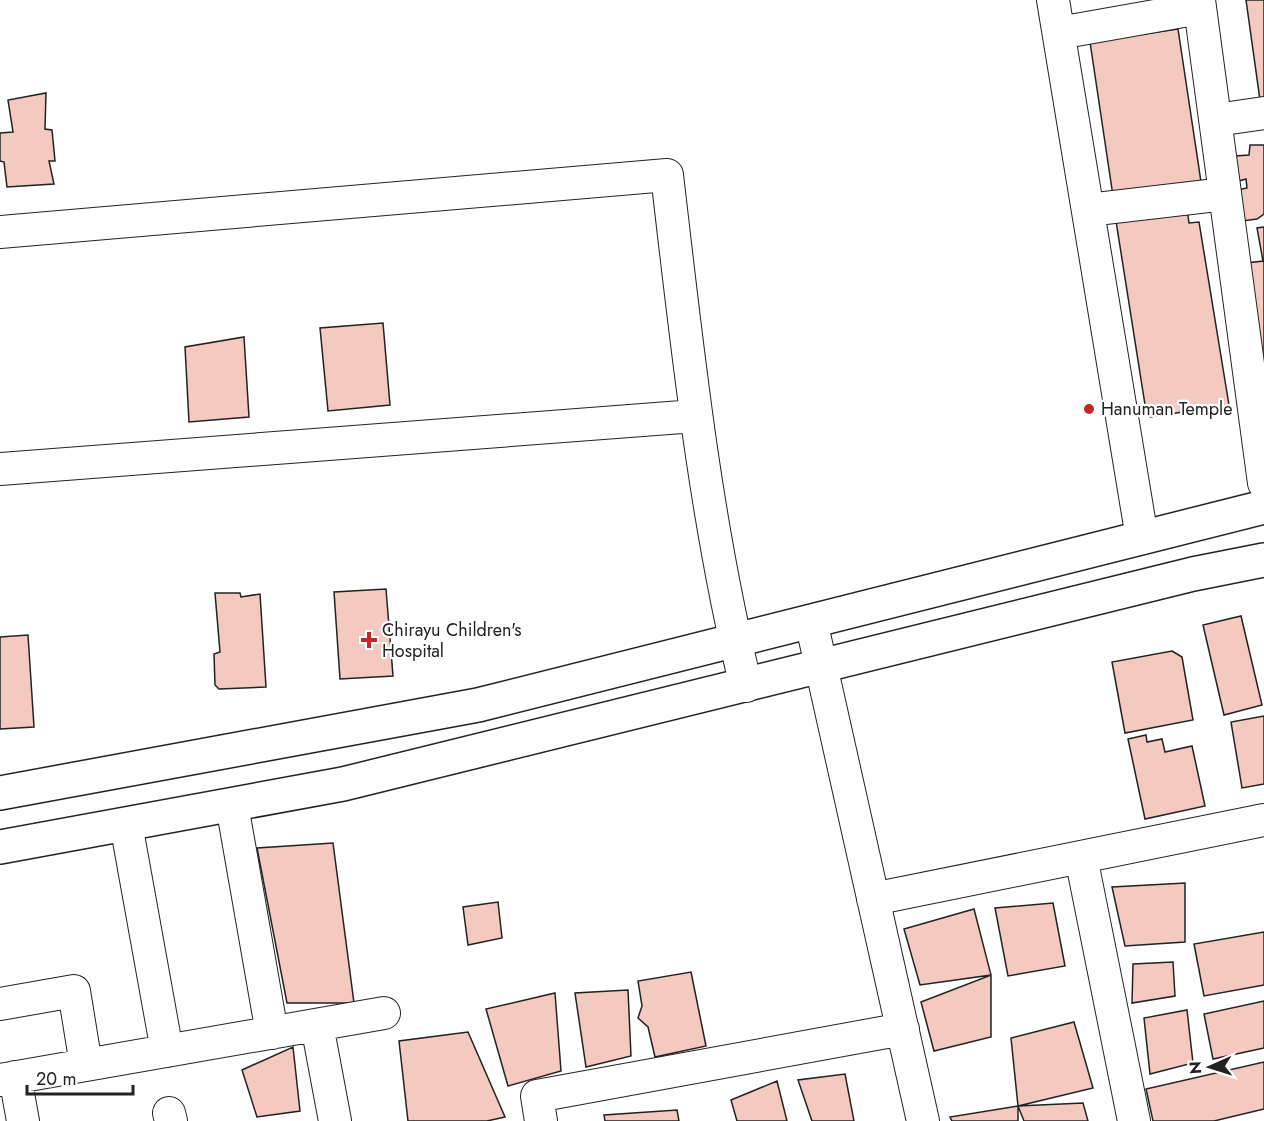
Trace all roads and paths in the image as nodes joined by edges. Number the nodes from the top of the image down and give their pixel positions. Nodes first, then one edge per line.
1 (1053, 0) edge
2 (1200, 4) edge
3 (1059, 33) junction
4 (1264, 113) edge
5 (1216, 120) junction
6 (1225, 194) junction
7 (1088, 210) junction
8 (0, 232) edge
9 (695, 416) junction
10 (0, 469) edge
11 (1264, 483) edge
12 (1264, 507) edge
13 (1142, 538) junction
14 (1264, 560) edge
15 (811, 621) junction
16 (735, 640) junction
17 (820, 668) junction
18 (746, 686) junction
19 (0, 792) edge
20 (232, 805) junction
21 (1264, 820) edge
22 (126, 824) junction
23 (0, 847) edge
24 (1081, 857) junction
25 (873, 899) junction
26 (0, 1004) edge
27 (384, 1013) dead end
28 (317, 1025) junction
29 (903, 1029) junction
30 (272, 1033) junction
31 (167, 1051) junction
32 (86, 1065) junction
33 (8, 1079) edge
34 (23, 1121) edge
35 (335, 1121) edge
36 (541, 1121) edge
37 (923, 1121) edge
38 (1134, 1121) edge

1 - 3 street
2 - 3 street
2 - 5 street
3 - 7 street
4 - 5 street
5 - 6 street
6 - 7 street
6 - 11 street
7 - 13 street
8 - 9 street
9 - 10 street
9 - 16 street
12 - 13 street
13 - 15 street
14 - 17 street
15 - 16 street
15 - 17 street
16 - 18 street
16 - 19 street
17 - 18 street
17 - 25 street
18 - 20 street
20 - 22 street
20 - 30 street
21 - 24 street
22 - 23 street
22 - 31 street
24 - 25 street
24 - 38 street
25 - 29 street
26 - 32 street
27 - 28 street
28 - 30 street
28 - 35 street
29 - 36 street
29 - 37 street
30 - 31 street
31 - 32 street
32 - 33 street
33 - 34 street

